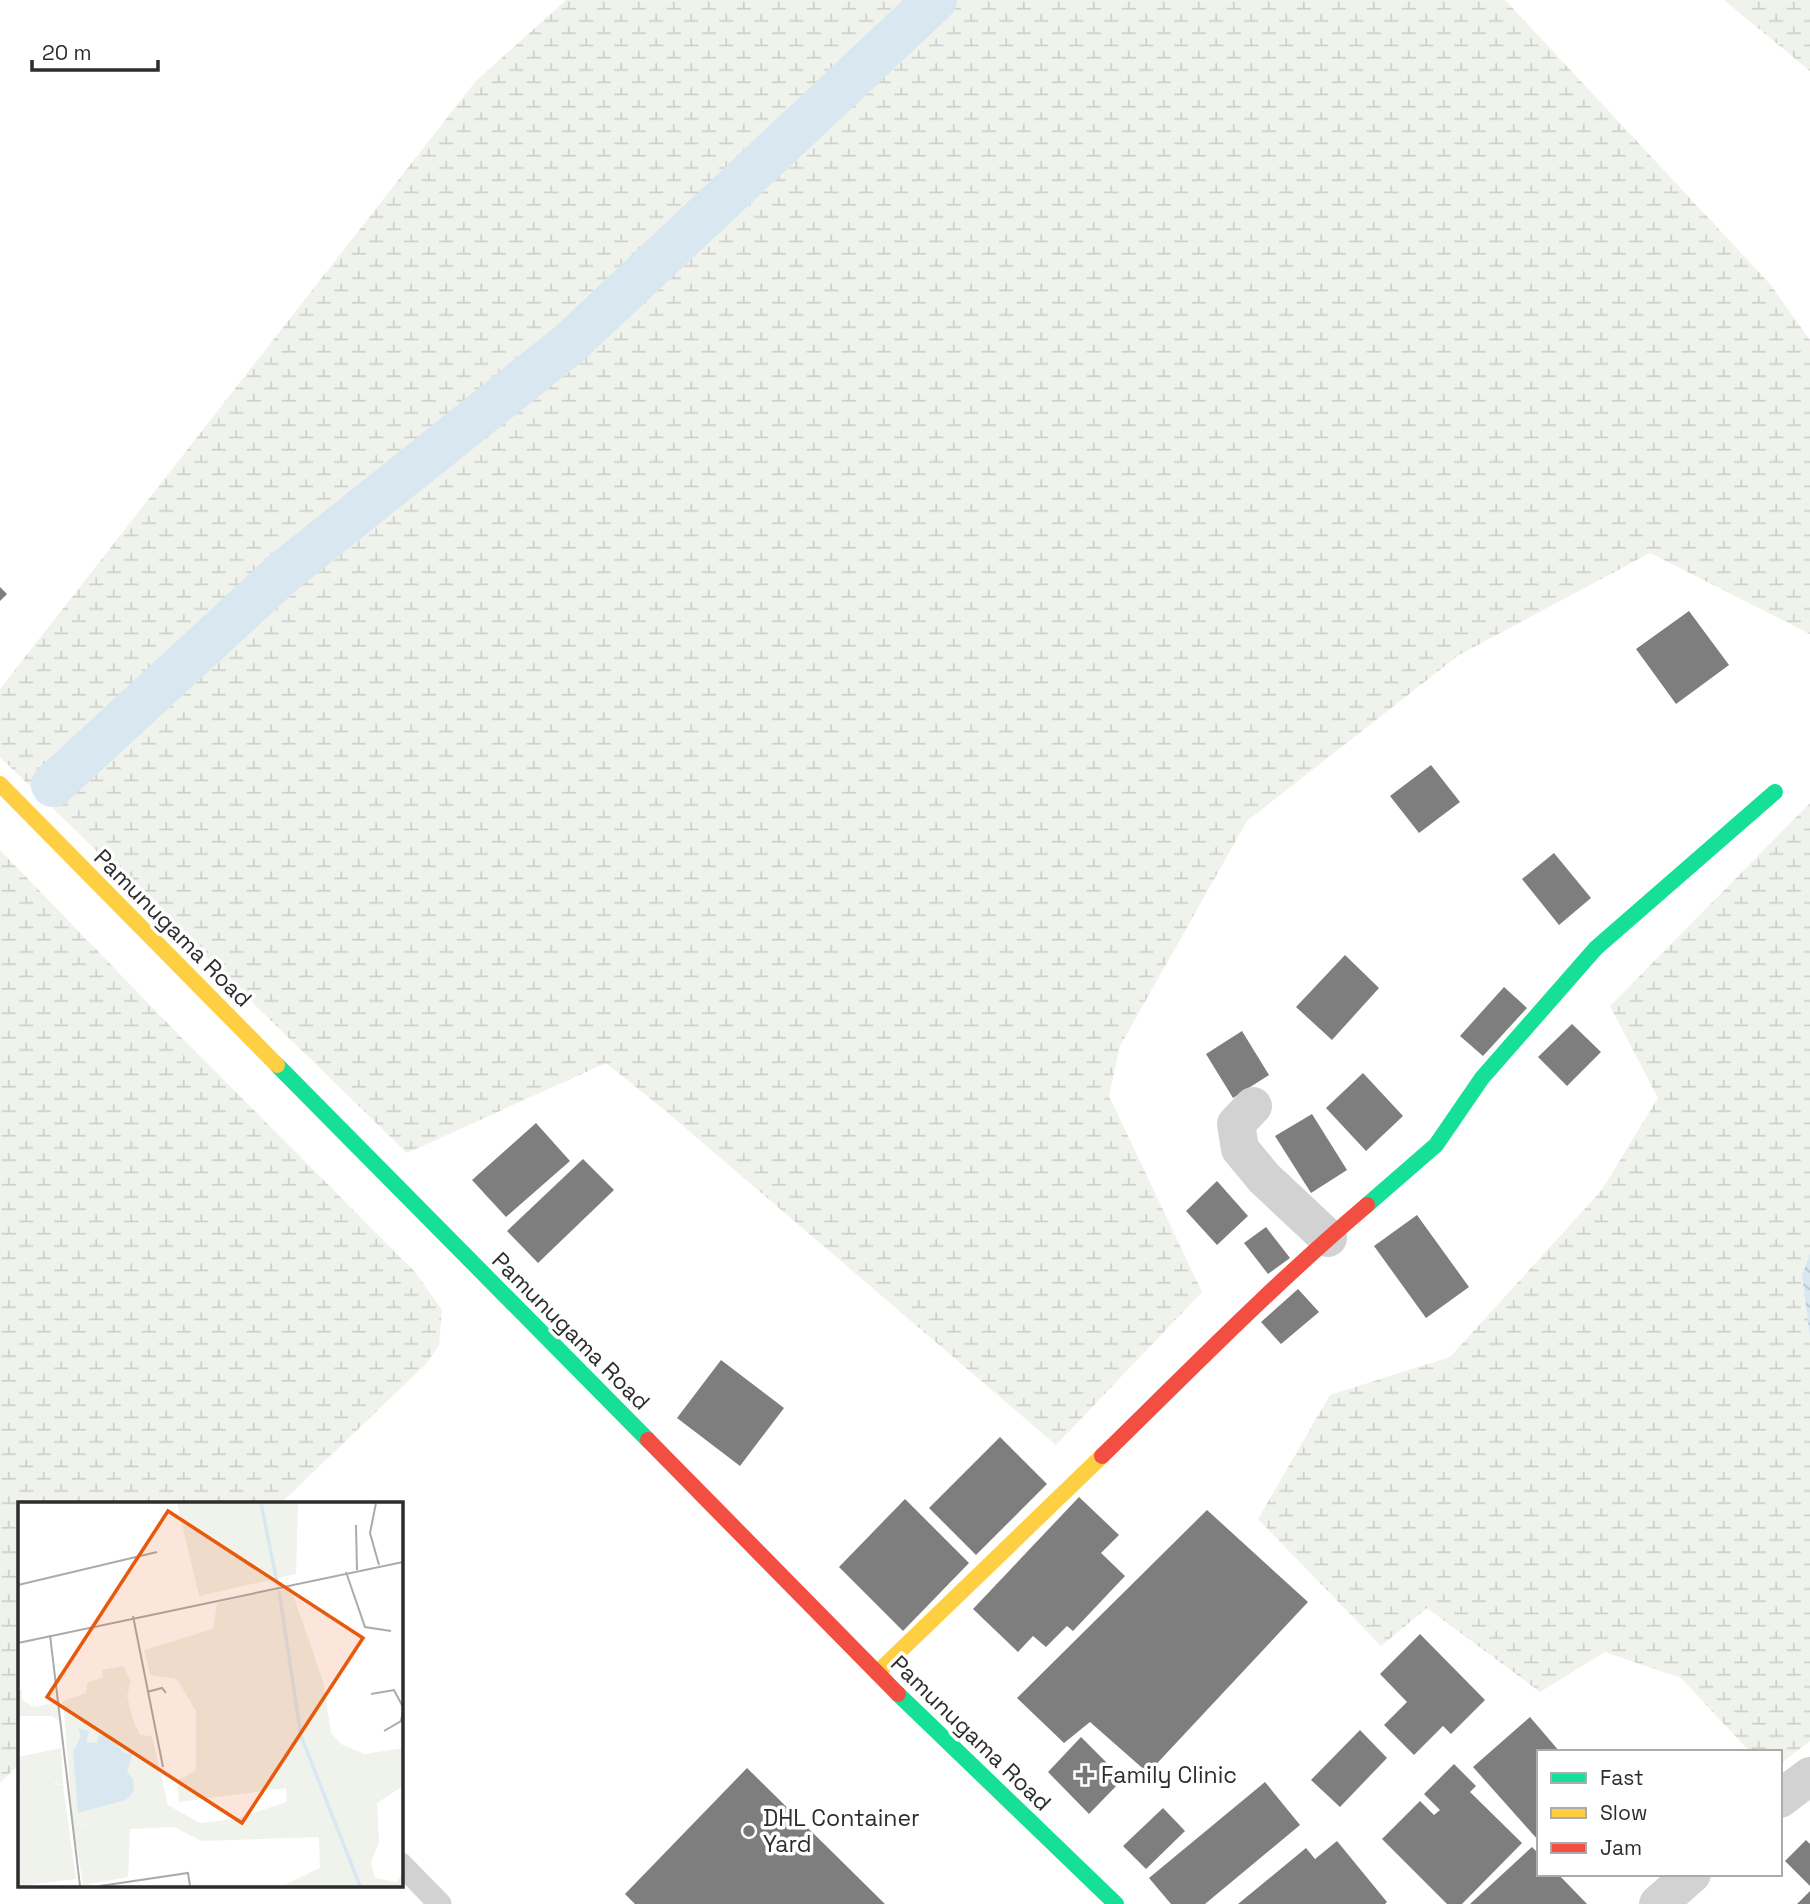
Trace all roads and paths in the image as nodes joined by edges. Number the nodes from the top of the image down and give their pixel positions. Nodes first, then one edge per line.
1 (0, 785) edge
2 (1775, 792) dead end
3 (1253, 1105) dead end
4 (1328, 1238) junction
5 (877, 1674) junction
6 (1810, 1776) edge
7 (1782, 1797) edge
8 (402, 1865) edge
9 (1690, 1876) edge
10 (440, 1904) edge
11 (1116, 1904) edge
12 (1658, 1904) edge

1 - 5 main road, Pamunugama Road
2 - 4 main road
3 - 4 street
4 - 5 main road
5 - 11 main road, Pamunugama Road
6 - 7 street
8 - 10 lane
9 - 12 street

